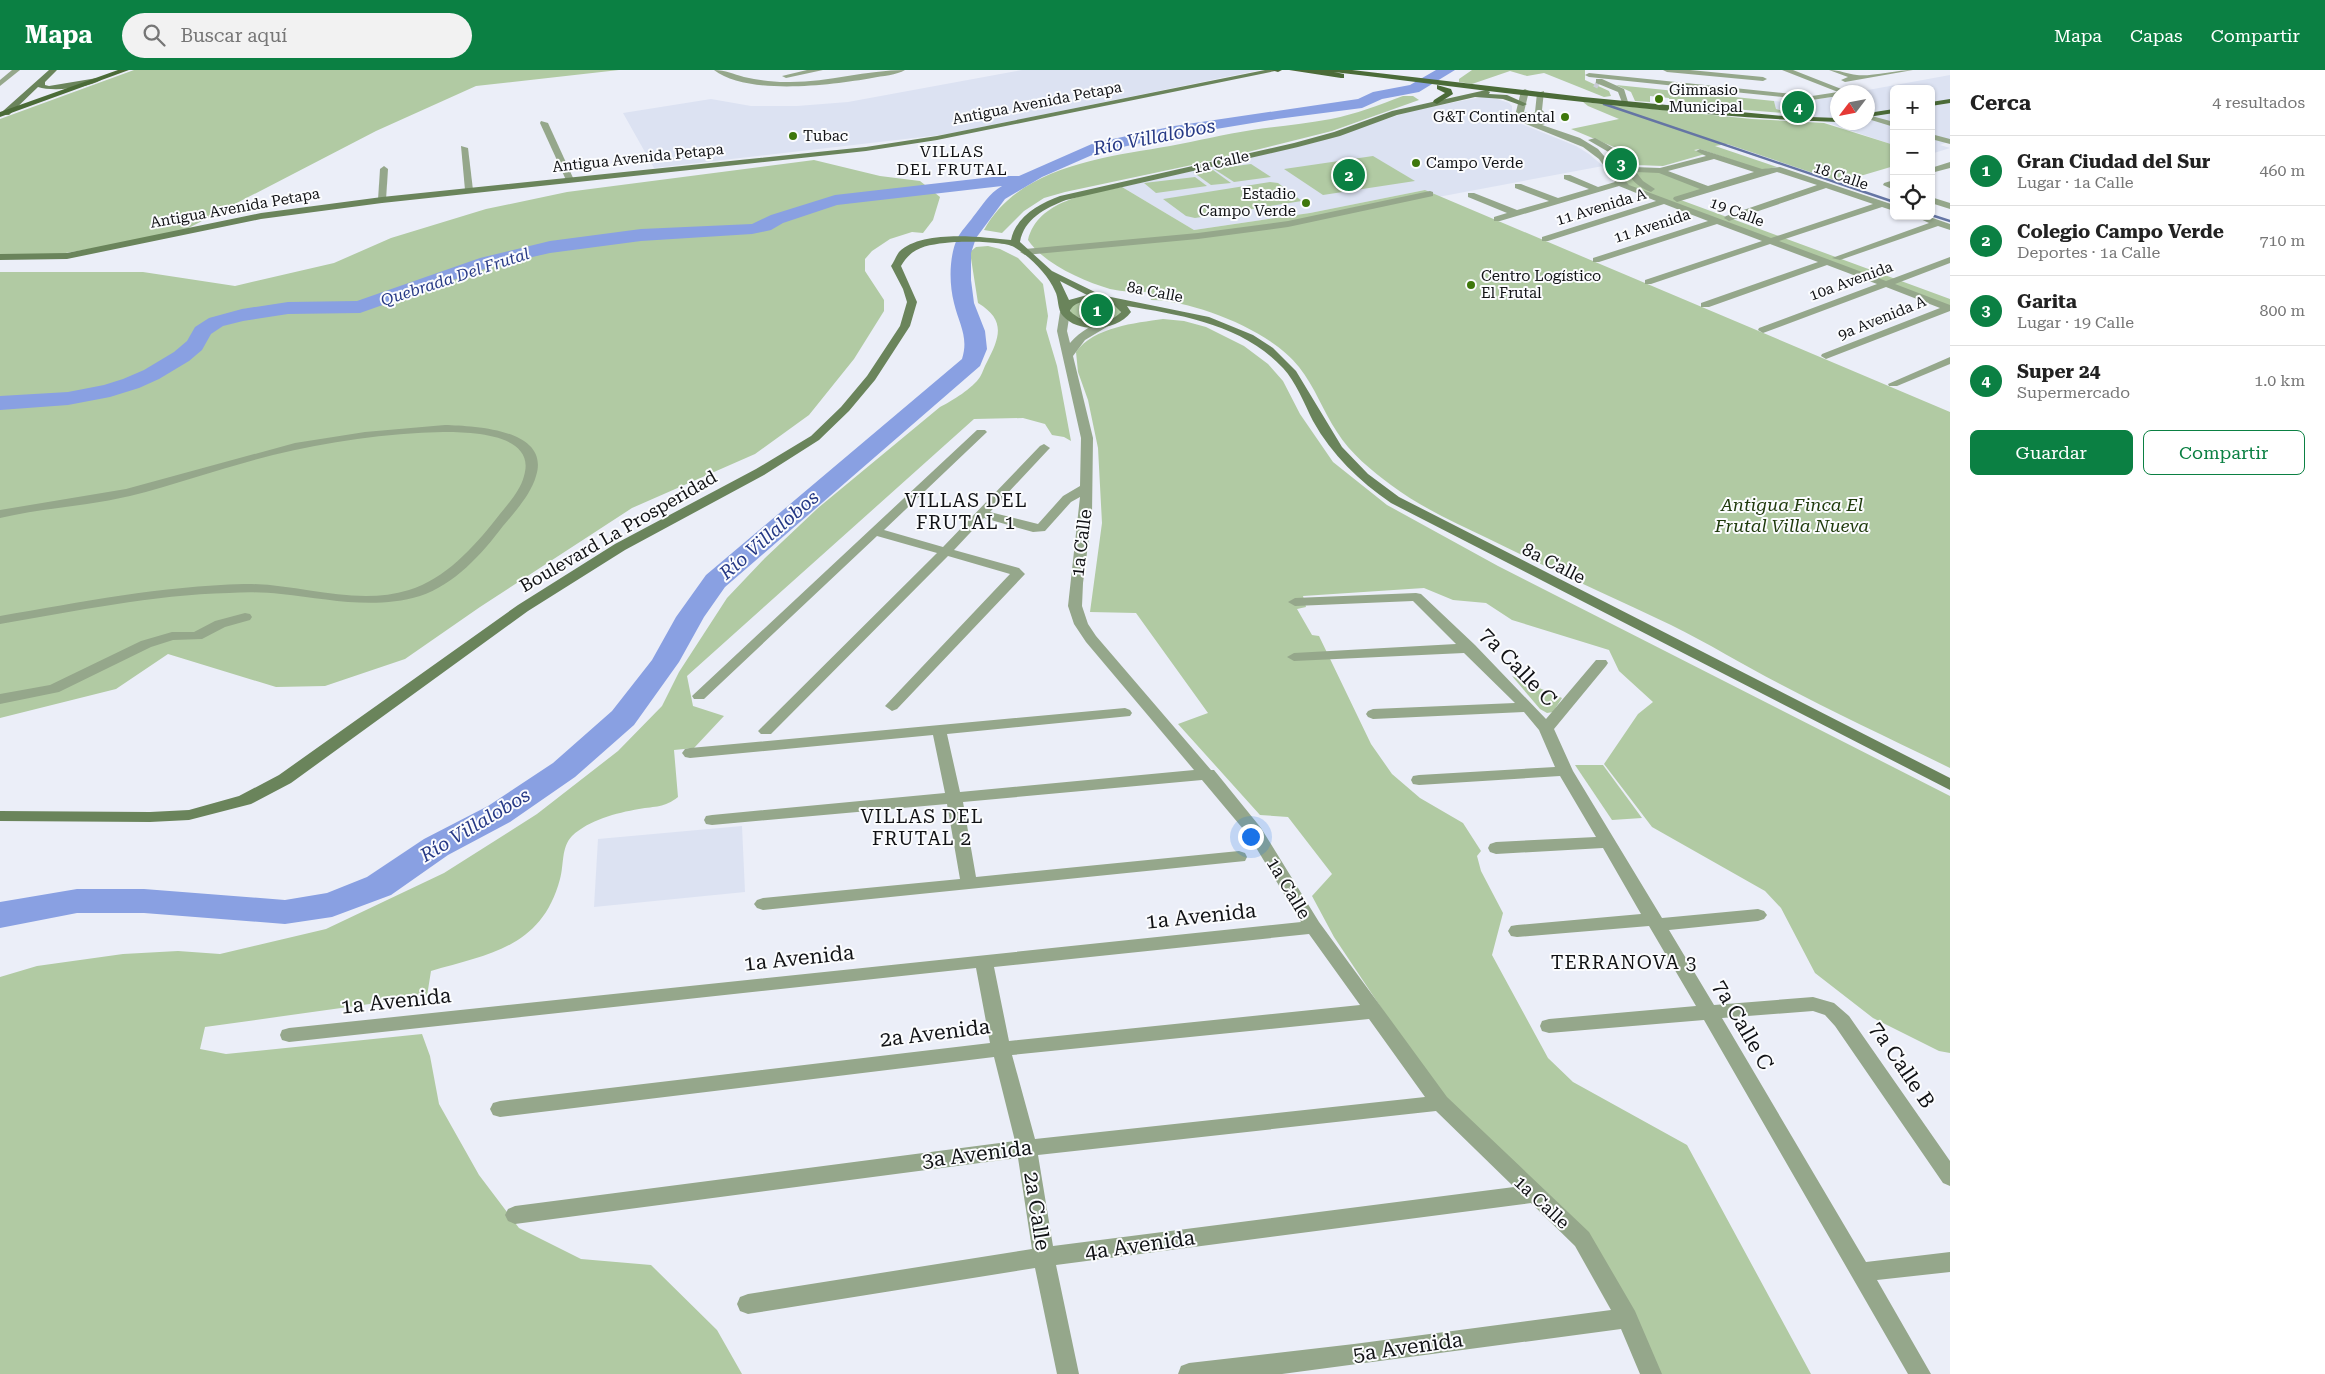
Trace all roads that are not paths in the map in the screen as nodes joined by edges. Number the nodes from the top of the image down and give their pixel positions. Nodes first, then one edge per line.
1 (16, 70) edge
2 (53, 70) edge
3 (125, 70) edge
4 (741, 70) edge
5 (819, 70) edge
6 (901, 70) edge
7 (1276, 70) edge
8 (1293, 70) edge
9 (1313, 70) edge
10 (1333, 70) edge
11 (1667, 70) edge
12 (1738, 70) edge
13 (1786, 70) edge
14 (1833, 70) edge
15 (1909, 70) edge
16 (721, 71) edge
17 (1340, 76) junction
18 (1857, 78) junction
19 (1763, 79) junction
20 (99, 80) junction
21 (1389, 80) junction
22 (1845, 80) dead end
23 (41, 81) junction
24 (755, 81) junction
25 (1597, 81) edge
26 (1771, 82) dead end
27 (0, 84) edge
28 (1779, 86) dead end
29 (1830, 87) edge
30 (1440, 88) junction
31 (1464, 88) junction
32 (1484, 90) junction
33 (1474, 95) junction
34 (1541, 95) junction
35 (1830, 95) edge
36 (1523, 96) junction
37 (1812, 98) junction
38 (1440, 100) junction
39 (1611, 101) junction
40 (1950, 101) edge
41 (1626, 103) junction
42 (1935, 103) edge
43 (1950, 105) edge
44 (1935, 107) edge
45 (3, 114) edge
46 (1890, 114) edge
47 (1519, 116) junction
48 (1875, 116) edge
49 (1875, 117) edge
50 (1875, 117) edge
51 (1548, 119) junction
52 (1830, 119) edge
53 (1890, 119) edge
54 (544, 123) dead end
55 (1528, 123) junction
56 (1890, 123) edge
57 (1935, 134) edge
58 (1935, 134) edge
59 (1950, 137) edge
60 (1950, 142) edge
61 (464, 148) dead end
62 (1700, 151) dead end
63 (1714, 156) junction
64 (1950, 165) edge
65 (1610, 168) junction
66 (384, 169) dead end
67 (1630, 169) junction
68 (1935, 170) edge
69 (1660, 171) junction
70 (1762, 172) junction
71 (1567, 177) dead end
72 (570, 180) junction
73 (1620, 184) junction
74 (1826, 185) junction
75 (1518, 186) dead end
76 (1890, 186) edge
77 (1708, 188) junction
78 (1876, 189) dead end
79 (469, 190) junction
80 (1599, 190) junction
81 (1430, 194) dead end
82 (1471, 195) dead end
83 (1677, 199) junction
84 (1950, 199) edge
85 (382, 200) junction
86 (1557, 201) junction
87 (1935, 201) edge
88 (1665, 202) junction
89 (1881, 204) junction
90 (1950, 206) edge
91 (1890, 207) edge
92 (1515, 213) junction
93 (1729, 218) junction
94 (1497, 219) dead end
95 (1929, 220) edge
96 (1717, 221) junction
97 (1937, 223) junction
98 (1950, 227) edge
99 (1782, 238) junction
100 (1545, 239) dead end
101 (1771, 241) junction
102 (1015, 243) junction
103 (1025, 252) junction
104 (0, 257) edge
105 (1596, 260) dead end
106 (1833, 260) junction
107 (1950, 260) edge
108 (1047, 271) junction
109 (1898, 280) junction
110 (1648, 282) dead end
111 (1886, 284) junction
112 (1107, 299) junction
113 (1705, 305) dead end
114 (1950, 305) edge
115 (1065, 310) junction
116 (1192, 316) junction
117 (1114, 321) junction
118 (1763, 330) dead end
119 (1069, 354) junction
120 (1826, 356) dead end
121 (1950, 360) edge
122 (1893, 384) dead end
123 (981, 432) dead end
124 (1044, 448) dead end
125 (1086, 488) junction
126 (0, 514) edge
127 (982, 514) junction
128 (874, 531) junction
129 (946, 552) junction
130 (1295, 602) dead end
131 (245, 617) dead end
132 (0, 620) edge
133 (1470, 648) junction
134 (1294, 657) dead end
135 (1602, 664) dead end
136 (699, 696) dead end
137 (0, 699) edge
138 (892, 706) dead end
139 (1528, 707) junction
140 (1125, 713) dead end
141 (1373, 714) dead end
142 (1546, 729) junction
143 (939, 730) junction
144 (766, 731) dead end
145 (690, 753) dead end
146 (1565, 770) junction
147 (1208, 774) junction
148 (1419, 780) dead end
149 (1950, 785) edge
150 (954, 799) junction
151 (0, 816) edge
152 (712, 820) dead end
153 (1607, 842) junction
154 (1496, 848) dead end
155 (1239, 857) dead end
156 (969, 883) junction
157 (763, 904) dead end
158 (1758, 915) dead end
159 (1655, 922) junction
160 (1313, 927) junction
161 (1517, 931) dead end
162 (984, 961) junction
163 (1375, 1011) junction
164 (1709, 1012) junction
165 (1549, 1026) dead end
166 (289, 1035) dead end
167 (1001, 1049) junction
168 (1440, 1103) junction
169 (500, 1109) dead end
170 (1027, 1148) junction
171 (1950, 1178) edge
172 (1532, 1194) junction
173 (515, 1215) dead end
174 (1044, 1258) junction
175 (1950, 1262) edge
176 (1860, 1272) junction
177 (748, 1304) dead end
178 (1627, 1318) junction
179 (1068, 1374) edge
180 (1189, 1374) edge
181 (1651, 1374) edge
182 (1920, 1374) edge

1 - 27 street
2 - 23 main road
3 - 20 main road
4 - 16 street
5 - 24 street
6 - 24 street
7 - 72 main road, Antigua Avenida Petapa
8 - 17 main road
9 - 17 main road
10 - 21 main road
11 - 19 street
12 - 19 street
13 - 29 street
14 - 18 street
15 - 18 street
16 - 24 street
17 - 21 main road
18 - 22 street
19 - 26 street
20 - 23 main road
20 - 45 main road
21 - 30 main road
21 - 31 main road
23 - 45 main road
25 - 37 street
25 - 39 street
25 - 41 street
28 - 37 street
30 - 31 main road
30 - 38 main road
31 - 32 main road
32 - 33 main road, 1a Calle
32 - 36 main road
33 - 36 main road
33 - 38 main road, 1a Calle
34 - 36 main road
34 - 39 main road
34 - 51 street
35 - 37 street
36 - 47 street
38 - 102 main road, 1a Calle
39 - 41 main road
40 - 42 main road
41 - 52 main road
43 - 44 main road
46 - 48 main road
47 - 51 street
47 - 55 street
49 - 53 street
50 - 56 street
51 - 55 street
51 - 67 street, 19 Calle
54 - 72 street
55 - 65 street
57 - 59 street
58 - 60 street
61 - 79 street
62 - 63 street
63 - 69 street
63 - 70 street
64 - 68 street
65 - 67 street
65 - 73 street
66 - 85 street
67 - 69 street
67 - 83 street, 19 Calle
69 - 77 street
70 - 74 street, 18 Calle
70 - 77 street
71 - 80 street
72 - 79 main road, Antigua Avenida Petapa
73 - 80 street
73 - 88 street, 19 Calle
74 - 89 street, 18 Calle
74 - 93 street
75 - 86 street
76 - 78 street
77 - 83 street
79 - 85 main road, Antigua Avenida Petapa
80 - 86 street
81 - 103 street
82 - 92 street
83 - 93 street, 19 Calle
84 - 87 street
85 - 104 main road, Antigua Avenida Petapa
86 - 92 street
87 - 90 street
88 - 96 street, 19 Calle
88 - 100 street, 11 Avenida A
89 - 91 street, 18 Calle
89 - 99 street
92 - 94 street
93 - 99 street, 19 Calle
95 - 97 street
96 - 101 street, 19 Calle
96 - 105 street, 11 Avenida
97 - 98 street
97 - 106 street, 10a Avenida
99 - 101 street
99 - 106 street, 19 Calle
101 - 106 street, 19 Calle
101 - 110 street
102 - 103 main road, 1a Calle
102 - 151 main road, Boulevard La Prosperidad
103 - 108 main road, 1a Calle
106 - 109 street, 19 Calle
106 - 111 street, 19 Calle
106 - 113 street, 10a Avenida
107 - 109 street, 10a Avenida
108 - 112 main road, 1a Calle
108 - 115 main road, 1a Calle
109 - 111 street, 10a Avenida
109 - 114 street, 19 Calle
111 - 114 street, 19 Calle
111 - 118 street, 10a Avenida
112 - 115 main road
112 - 116 main road, 8a Calle
112 - 117 main road
114 - 120 street, 9a Avenida A
115 - 117 main road, 8a Calle
115 - 119 street, 1a Calle
116 - 117 main road, 8a Calle
116 - 149 main road, 8a Calle
117 - 119 street
119 - 125 street, 1a Calle
121 - 122 street
123 - 128 street
124 - 127 street
125 - 127 street
125 - 147 street, 1a Calle
126 - 132 street
127 - 129 street
128 - 129 street
128 - 136 street
129 - 138 street
129 - 144 street
130 - 133 street, 7a Calle C
131 - 137 street
133 - 134 street
133 - 139 street, 7a Calle C
135 - 142 street
139 - 141 street
139 - 142 street, 7a Calle C
140 - 143 street
142 - 146 street, 7a Calle C
143 - 145 street
143 - 150 street
146 - 148 street
146 - 153 street, 7a Calle C
147 - 150 street
147 - 160 street, 1a Calle
150 - 152 street
150 - 156 street
153 - 154 street
153 - 159 street, 7a Calle C
155 - 156 street
156 - 157 street
158 - 159 street
159 - 161 street
159 - 164 street, 7a Calle C
160 - 162 street, 1a Avenida
160 - 163 street, 1a Calle
162 - 166 street, 1a Avenida
162 - 167 street, 2a Calle
163 - 167 street, 2a Avenida
163 - 168 street, 1a Calle
164 - 165 street
164 - 171 street, 7a Calle B
164 - 176 street, 7a Calle C
167 - 169 street, 2a Avenida
167 - 170 street, 2a Calle
168 - 170 street, 3a Avenida
168 - 172 street, 1a Calle
170 - 173 street, 3a Avenida
170 - 174 street, 2a Calle
172 - 174 street, 4a Avenida
172 - 178 street, 1a Calle
174 - 177 street, 4a Avenida
174 - 179 street, 2a Calle
175 - 176 street
176 - 182 street, 7a Calle C
178 - 180 street, 5a Avenida
178 - 181 street, 1a Calle

